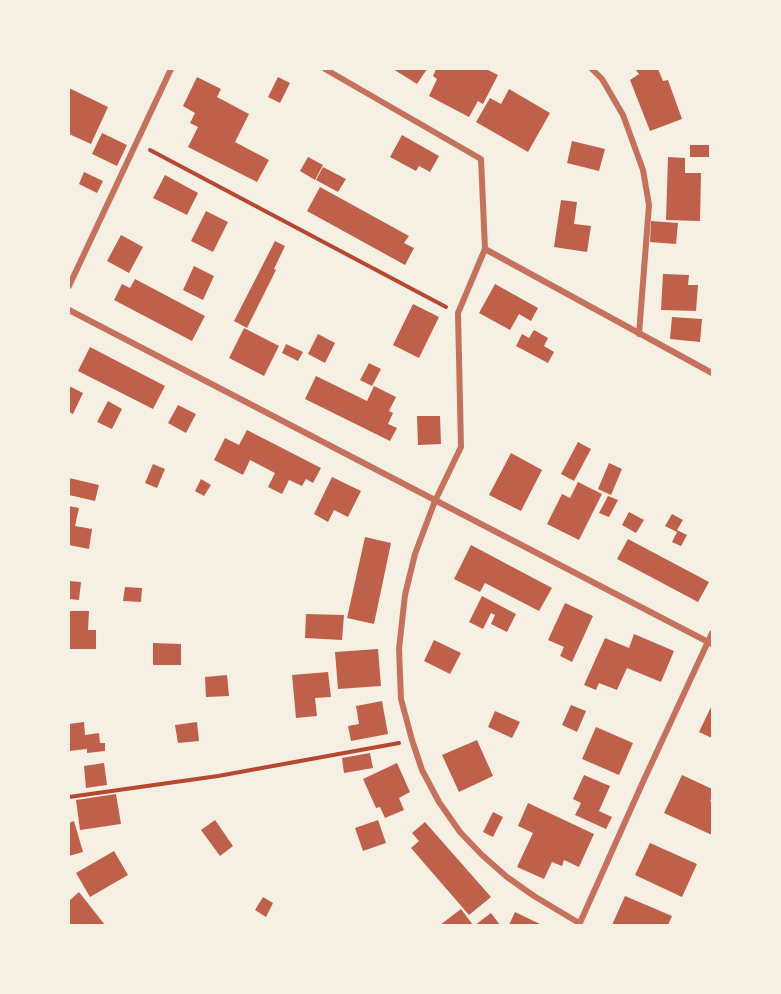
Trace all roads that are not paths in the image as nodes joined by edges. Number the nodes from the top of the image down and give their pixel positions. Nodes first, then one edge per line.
1 (171, 69) edge
2 (325, 69) edge
3 (592, 69) edge
4 (485, 249) junction
5 (69, 286) edge
6 (69, 310) edge
7 (639, 334) junction
8 (712, 374) edge
9 (435, 501) junction
10 (712, 633) edge
11 (710, 643) edge
12 (579, 924) edge

1 - 5 street
2 - 4 street
3 - 7 street
4 - 7 street
4 - 9 street
6 - 9 street
7 - 8 street
9 - 11 street
9 - 12 street
10 - 11 street
11 - 12 street

